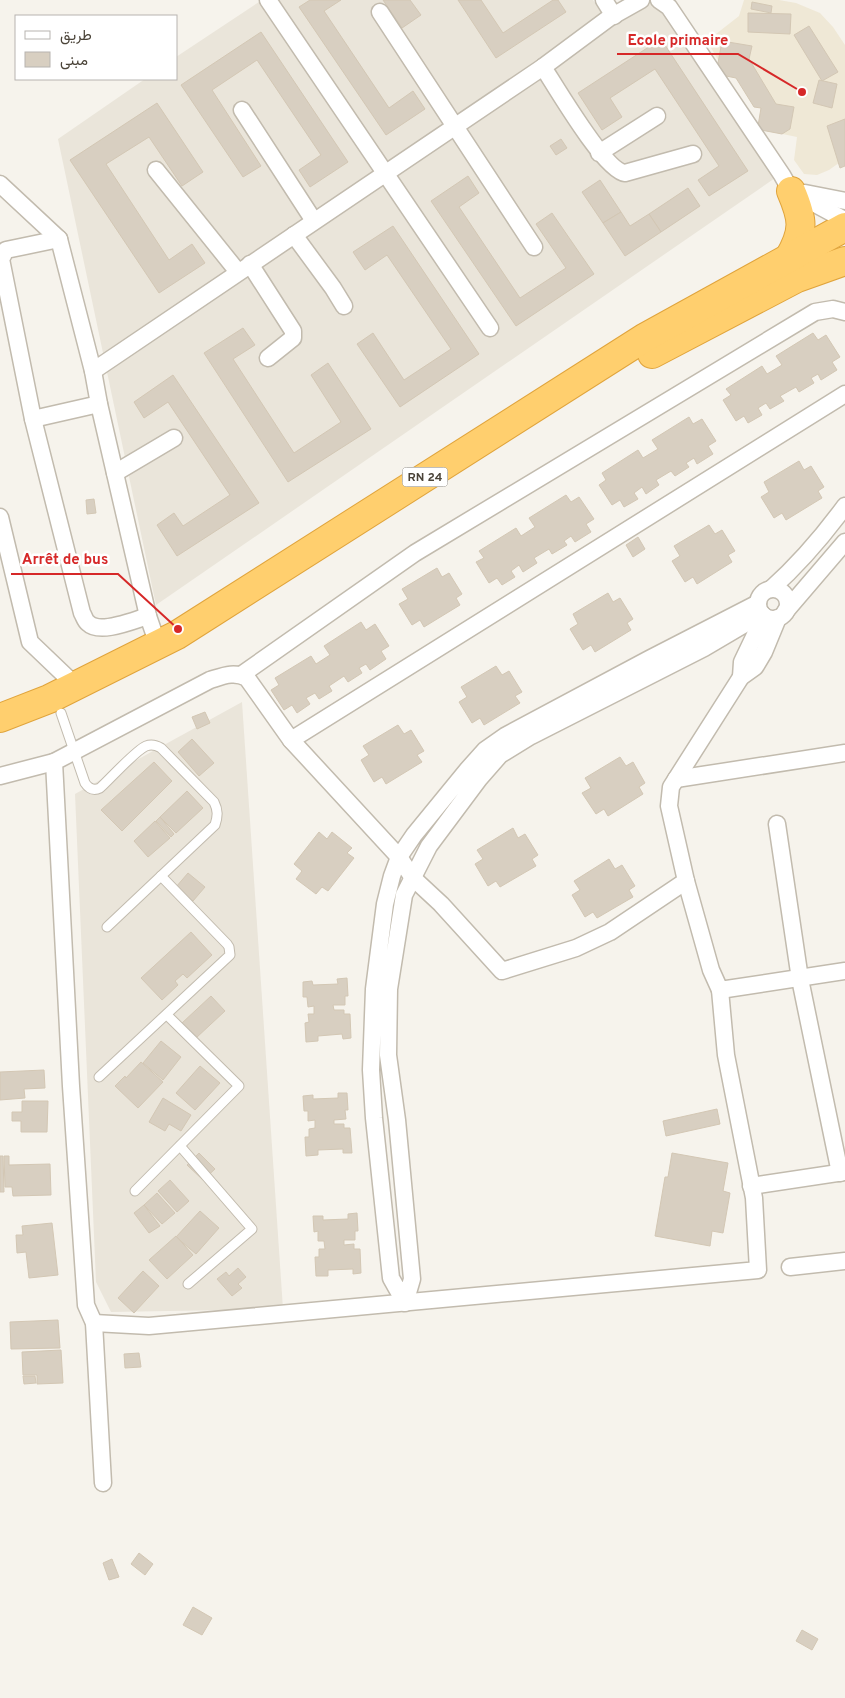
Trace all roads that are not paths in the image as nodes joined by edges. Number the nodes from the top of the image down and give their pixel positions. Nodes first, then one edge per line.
1 (268, 0) edge
2 (604, 0) edge
3 (641, 0) edge
4 (663, 1) edge
5 (380, 12) dead end
6 (614, 16) junction
7 (543, 67) junction
8 (242, 110) dead end
9 (657, 116) dead end
10 (455, 126) junction
11 (599, 153) junction
12 (692, 154) dead end
13 (156, 170) dead end
14 (385, 173) junction
15 (0, 184) edge
16 (791, 191) junction
17 (845, 201) edge
18 (314, 221) junction
19 (845, 226) edge
20 (294, 235) junction
21 (60, 239) junction
22 (534, 247) dead end
23 (789, 258) junction
24 (845, 261) edge
25 (244, 268) junction
26 (344, 306) dead end
27 (845, 312) edge
28 (490, 328) dead end
29 (268, 358) dead end
30 (93, 371) junction
31 (845, 394) edge
32 (99, 404) junction
33 (33, 419) junction
34 (174, 438) dead end
35 (115, 472) junction
36 (845, 506) edge
37 (0, 518) edge
38 (845, 542) edge
39 (771, 589) junction
40 (769, 613) junction
41 (148, 616) junction
42 (158, 645) junction
43 (242, 675) junction
44 (76, 686) junction
45 (61, 714) junction
46 (0, 718) edge
47 (0, 734) edge
48 (291, 740) junction
49 (74, 752) junction
50 (845, 753) edge
51 (54, 762) junction
52 (0, 776) edge
53 (676, 779) junction
54 (777, 824) dead end
55 (399, 857) junction
56 (161, 876) junction
57 (412, 878) junction
58 (686, 881) junction
59 (107, 927) dead end
60 (845, 971) edge
61 (800, 979) junction
62 (720, 990) junction
63 (167, 1015) junction
64 (99, 1078) dead end
65 (180, 1146) junction
66 (842, 1173) edge
67 (751, 1186) junction
68 (135, 1191) dead end
69 (845, 1261) edge
70 (790, 1267) dead end
71 (188, 1284) dead end
72 (405, 1303) junction
73 (94, 1323) junction
74 (103, 1483) dead end

1 - 14 street
2 - 6 street
3 - 6 street
4 - 16 street
5 - 10 street
6 - 7 street
7 - 10 street
7 - 11 street
8 - 18 street
9 - 11 street
10 - 14 street
10 - 22 street
11 - 12 street
13 - 25 street
14 - 18 street
14 - 28 street
15 - 21 street
16 - 17 street
16 - 19 street
16 - 23 highway
18 - 20 street
19 - 23 highway, RN 24
20 - 25 street
20 - 26 street
21 - 30 street
21 - 33 street
23 - 42 highway, RN 24
24 - 45 highway, RN 24
25 - 29 street
25 - 30 street
27 - 43 street
30 - 32 street
31 - 48 street
32 - 33 street
32 - 35 street
33 - 41 street
34 - 35 street
35 - 41 street
36 - 39 street
37 - 44 street
38 - 40 street
39 - 40 street
39 - 40 street
40 - 53 street
40 - 55 street
40 - 57 street
41 - 42 street
42 - 44 highway, RN 24
43 - 48 street
43 - 49 street
44 - 46 highway, RN 24
45 - 47 highway, RN 24
45 - 49 lane
48 - 55 street
49 - 51 street
49 - 56 lane
50 - 53 street
51 - 52 street
51 - 73 street
53 - 58 street
54 - 61 street
55 - 57 street
55 - 72 street
56 - 59 lane
56 - 63 lane
57 - 58 street
57 - 72 street
58 - 62 street
60 - 61 street
61 - 62 street
61 - 66 street
62 - 67 street
63 - 64 lane
63 - 65 lane
65 - 68 lane
65 - 71 lane
66 - 67 street
67 - 72 street
69 - 70 street
72 - 73 street
73 - 74 street

